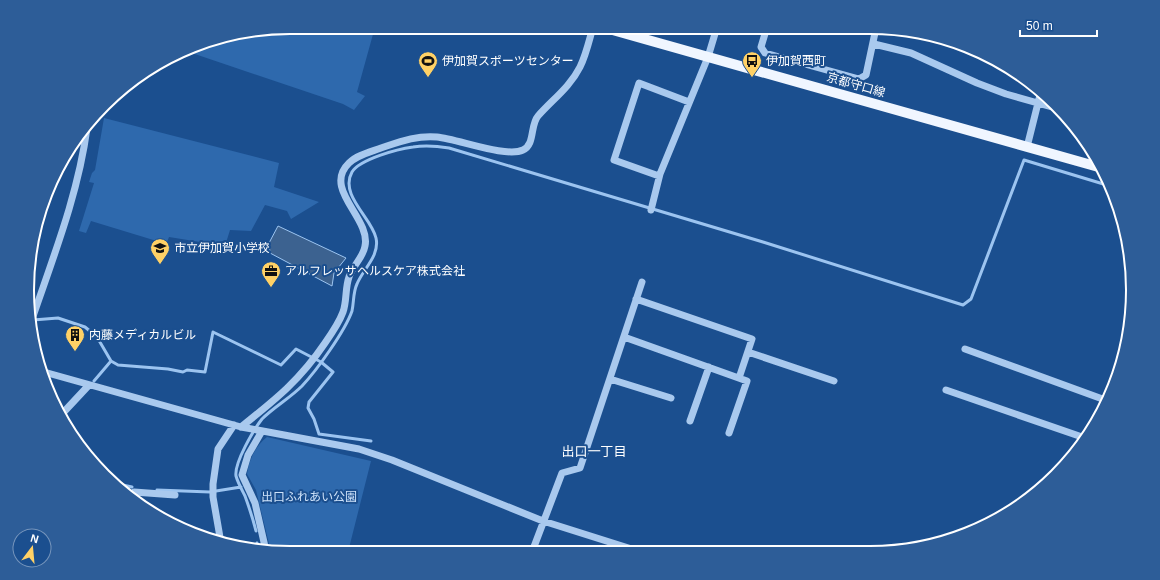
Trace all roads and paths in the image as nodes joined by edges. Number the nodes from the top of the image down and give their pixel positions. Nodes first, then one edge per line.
1 (591, 34) edge
2 (637, 34) edge
3 (715, 34) edge
4 (765, 34) edge
5 (875, 34) edge
6 (874, 44) junction
7 (708, 57) junction
8 (1039, 98) edge
9 (689, 102) junction
10 (1038, 103) junction
11 (1047, 106) edge
12 (85, 137) edge
13 (1027, 147) junction
14 (1094, 166) edge
15 (659, 176) junction
16 (651, 210) dead end
17 (642, 282) dead end
18 (636, 299) junction
19 (35, 309) edge
20 (624, 337) junction
21 (965, 349) dead end
22 (748, 352) junction
23 (709, 367) junction
24 (48, 373) edge
25 (739, 378) junction
26 (610, 379) junction
27 (834, 381) dead end
28 (89, 385) junction
29 (946, 390) dead end
30 (671, 398) dead end
31 (1102, 399) edge
32 (64, 411) edge
33 (690, 421) dead end
34 (238, 426) junction
35 (258, 430) junction
36 (729, 433) dead end
37 (1080, 436) edge
38 (134, 493) edge
39 (175, 495) dead end
40 (543, 520) junction
41 (219, 535) edge
42 (265, 544) edge
43 (534, 546) edge
44 (620, 546) edge

1 - 34 street
2 - 7 main road, 京都守口線
3 - 7 street
4 - 6 street
5 - 6 street
6 - 10 street
7 - 9 street
7 - 13 main road, 京都守口線
8 - 10 street
9 - 15 street
9 - 15 street
10 - 11 street
10 - 13 street
12 - 19 street
13 - 14 main road, 京都守口線
15 - 16 street
17 - 18 street
18 - 20 street
18 - 22 street
20 - 23 street
20 - 26 street
21 - 31 street
22 - 25 street
22 - 27 street
23 - 25 street
23 - 33 street
24 - 28 street
25 - 36 street
26 - 30 street
26 - 40 street
28 - 32 street
28 - 34 street
29 - 37 street
34 - 35 street
34 - 41 street
35 - 40 street
35 - 42 street
38 - 39 street
40 - 43 street
40 - 44 street

